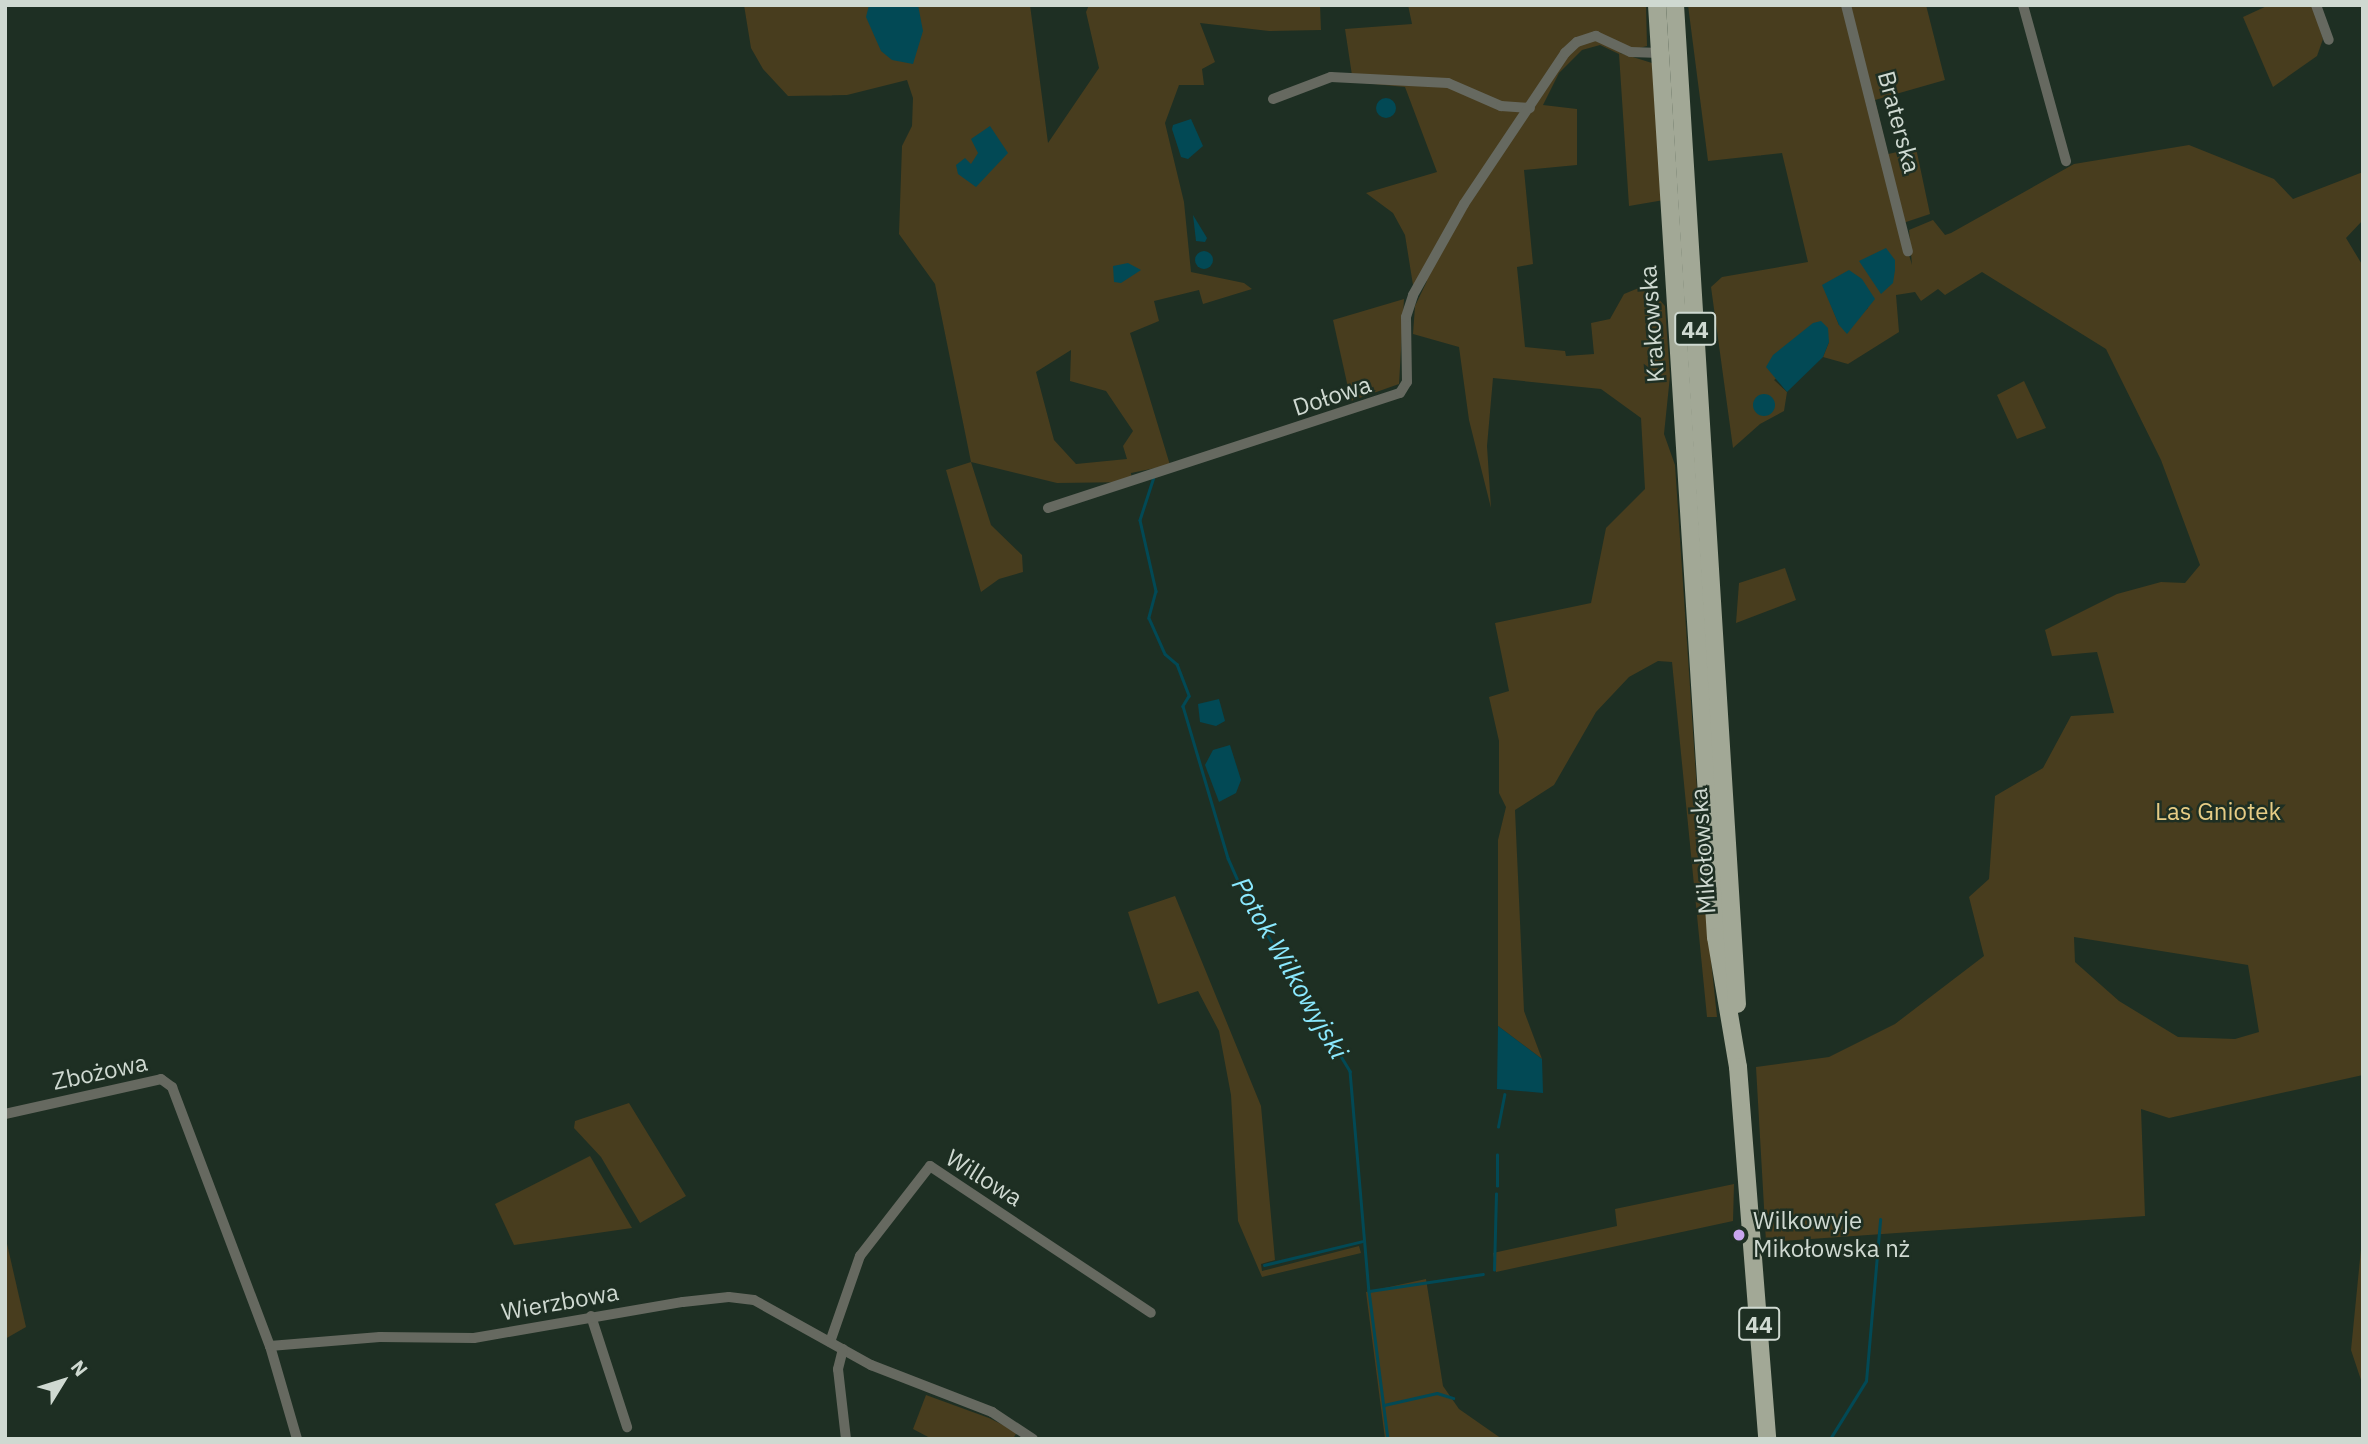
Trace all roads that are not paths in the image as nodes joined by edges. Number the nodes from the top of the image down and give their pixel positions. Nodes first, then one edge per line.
1 (1657, 5) edge
2 (1675, 5) edge
3 (1846, 5) edge
4 (2023, 5) edge
5 (2316, 5) edge
6 (2329, 40) dead end
7 (1660, 54) junction
8 (1273, 99) dead end
9 (1530, 108) junction
10 (2066, 161) dead end
11 (1909, 251) dead end
12 (1048, 508) dead end
13 (1705, 636) junction
14 (5, 1114) edge
15 (1151, 1313) dead end
16 (591, 1316) junction
17 (830, 1342) junction
18 (270, 1346) junction
19 (843, 1349) junction
20 (627, 1427) dead end
21 (296, 1439) edge
22 (846, 1439) edge
23 (1033, 1439) edge
24 (1767, 1439) edge

1 - 7 main road, Krakowska / 44
2 - 13 main road, Krakowska / 44
3 - 11 street, Braterska
4 - 10 street
5 - 6 street
7 - 9 street, Dołowa
7 - 13 main road, Krakowska / 44
8 - 9 street
9 - 12 street, Dołowa
13 - 24 main road, Mikołowska / 44
14 - 18 street, Zbożowa
15 - 17 street, Willowa
16 - 17 street, Wierzbowa
16 - 18 street, Wierzbowa
16 - 20 street
17 - 19 street, Wierzbowa
18 - 21 street
19 - 22 street
19 - 23 street, Wierzbowa

